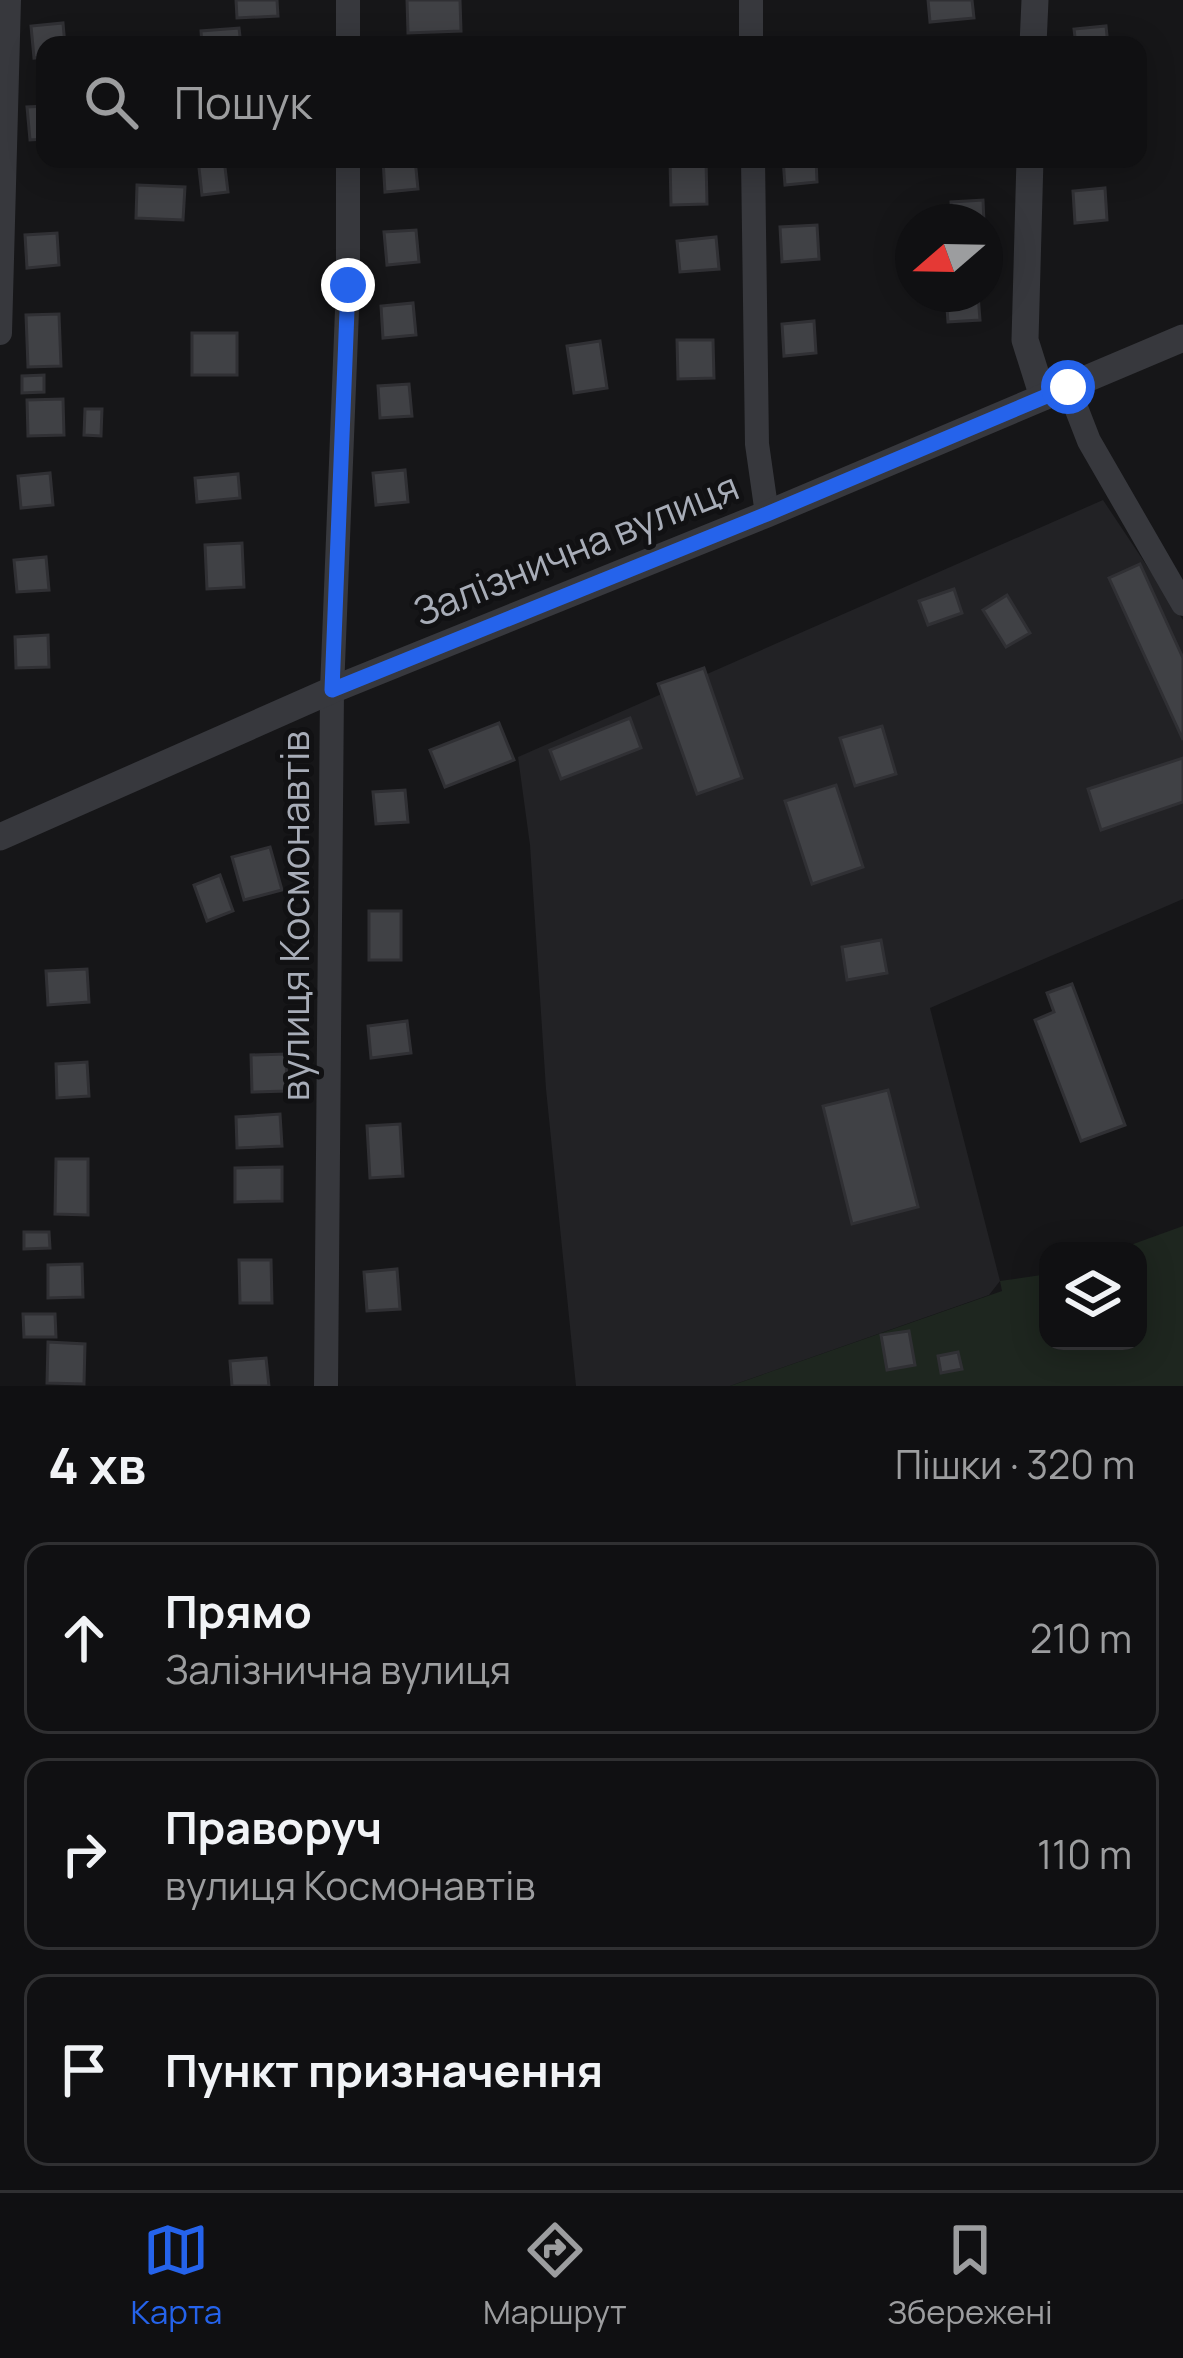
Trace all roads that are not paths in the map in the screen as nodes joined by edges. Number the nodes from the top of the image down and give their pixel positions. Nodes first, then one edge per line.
1 (9, 0) edge
2 (348, 0) edge
3 (751, 0) edge
4 (1035, 0) edge
5 (348, 36) edge
6 (751, 36) edge
7 (1034, 36) edge
8 (348, 168) edge
9 (753, 168) edge
10 (1030, 168) edge
11 (0, 333) edge
12 (1183, 338) edge
13 (1056, 392) junction
14 (767, 514) junction
15 (1183, 604) edge
16 (332, 690) junction
17 (0, 837) edge
18 (326, 1386) edge

1 - 11 street
2 - 5 street
3 - 6 street
4 - 7 street
8 - 16 street, вулиця Космонавтів
9 - 14 street
10 - 13 street
12 - 13 street, Залізнична вулиця
13 - 14 street, Залізнична вулиця
13 - 15 street
14 - 16 street, Залізнична вулиця
16 - 17 street, Залізнична вулиця
16 - 18 street, вулиця Космонавтів

